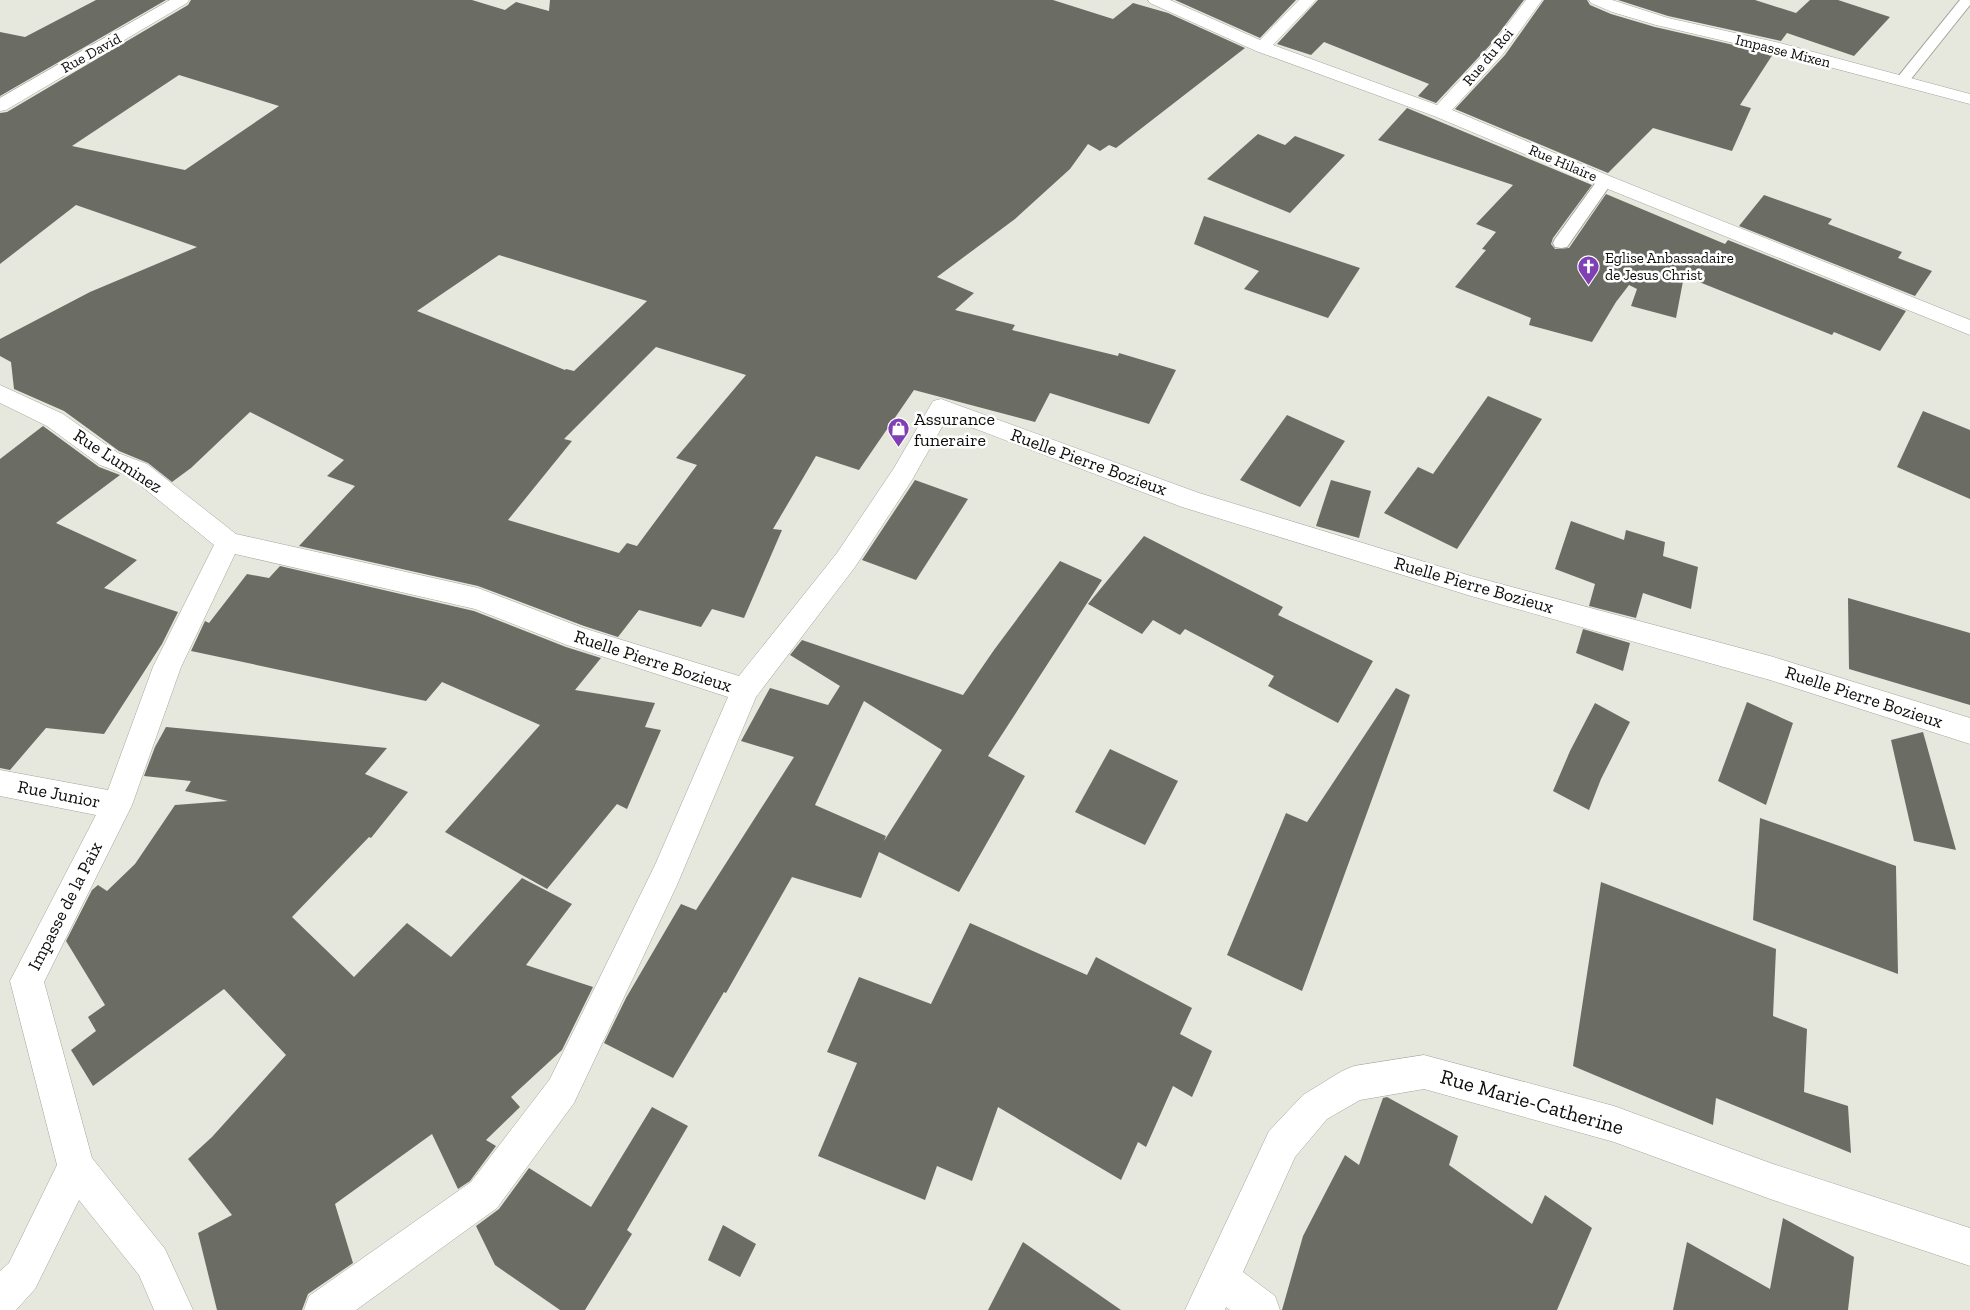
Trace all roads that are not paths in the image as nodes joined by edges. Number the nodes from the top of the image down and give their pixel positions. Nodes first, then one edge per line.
1 (181, 0) edge
2 (1156, 0) edge
3 (1308, 0) edge
4 (1534, 0) edge
5 (1597, 0) edge
6 (1967, 0) edge
7 (1617, 4) edge
8 (1262, 47) junction
9 (1902, 81) junction
10 (1970, 99) edge
11 (0, 106) edge
12 (1440, 112) junction
13 (1605, 181) junction
14 (1561, 244) dead end
15 (1970, 328) edge
16 (0, 393) edge
17 (228, 542) junction
18 (745, 690) junction
19 (1970, 731) edge
20 (0, 783) edge
21 (117, 805) junction
22 (76, 1167) junction
23 (1970, 1247) edge
24 (1212, 1294) edge
25 (0, 1299) edge
26 (174, 1310) edge
27 (323, 1310) edge
28 (1261, 1310) edge

1 - 11 street, Rue David
2 - 8 street, Rue Hilaire
3 - 8 street
4 - 12 street, Rue du Roi
5 - 7 street, Impasse Mixen
6 - 9 lane
7 - 9 street, Impasse Mixen
8 - 12 street, Rue Hilaire
9 - 10 street, Impasse Mixen
12 - 13 street, Rue Hilaire
13 - 14 lane
13 - 15 street, Rue Hilaire
16 - 17 street, Rue Luminez
17 - 18 street, Ruelle Pierre Bozieux
17 - 21 street, Impasse de la Paix
18 - 19 street, Ruelle Pierre Bozieux
18 - 27 street
20 - 21 street, Rue Junior
21 - 22 street, Impasse de la Paix
22 - 25 street
22 - 26 street
23 - 24 street, Rue Marie-Catherine
24 - 28 street

